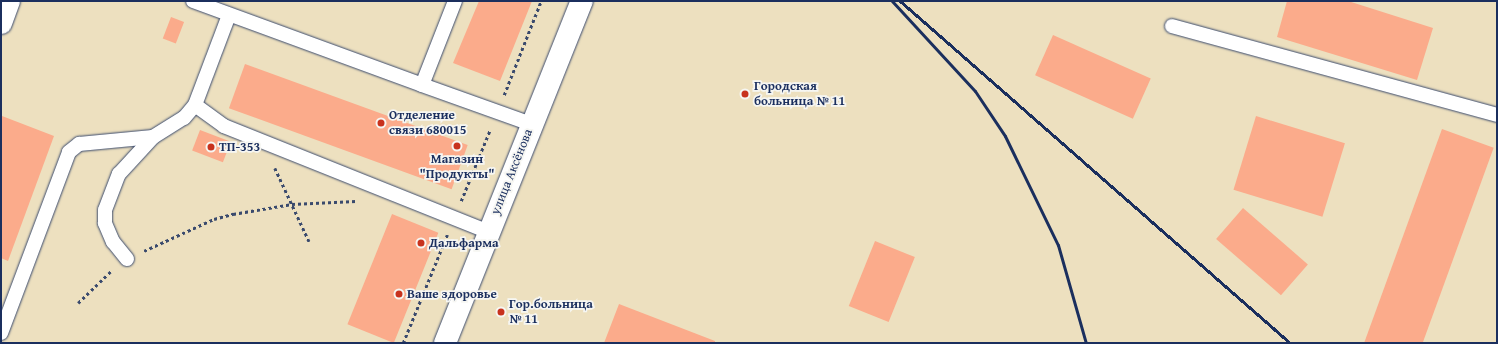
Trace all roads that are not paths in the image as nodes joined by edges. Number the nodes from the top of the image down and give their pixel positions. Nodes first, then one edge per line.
1 (9, 1) edge
2 (193, 1) edge
3 (455, 1) edge
4 (582, 1) edge
5 (229, 15) junction
6 (1, 23) edge
7 (1172, 26) dead end
8 (422, 86) junction
9 (195, 105) junction
10 (1497, 115) edge
11 (531, 124) junction
12 (153, 137) junction
13 (489, 232) junction
14 (127, 259) road end
15 (2, 328) edge
16 (445, 343) edge

1 - 6 street
2 - 5 lane
3 - 8 lane
4 - 11 street, улица Аксёнова
5 - 8 lane
5 - 9 lane
7 - 10 lane
8 - 11 lane
9 - 12 lane
9 - 13 lane
11 - 13 street, улица Аксёнова
12 - 14 lane
12 - 15 lane
13 - 16 street, улица Аксёнова

